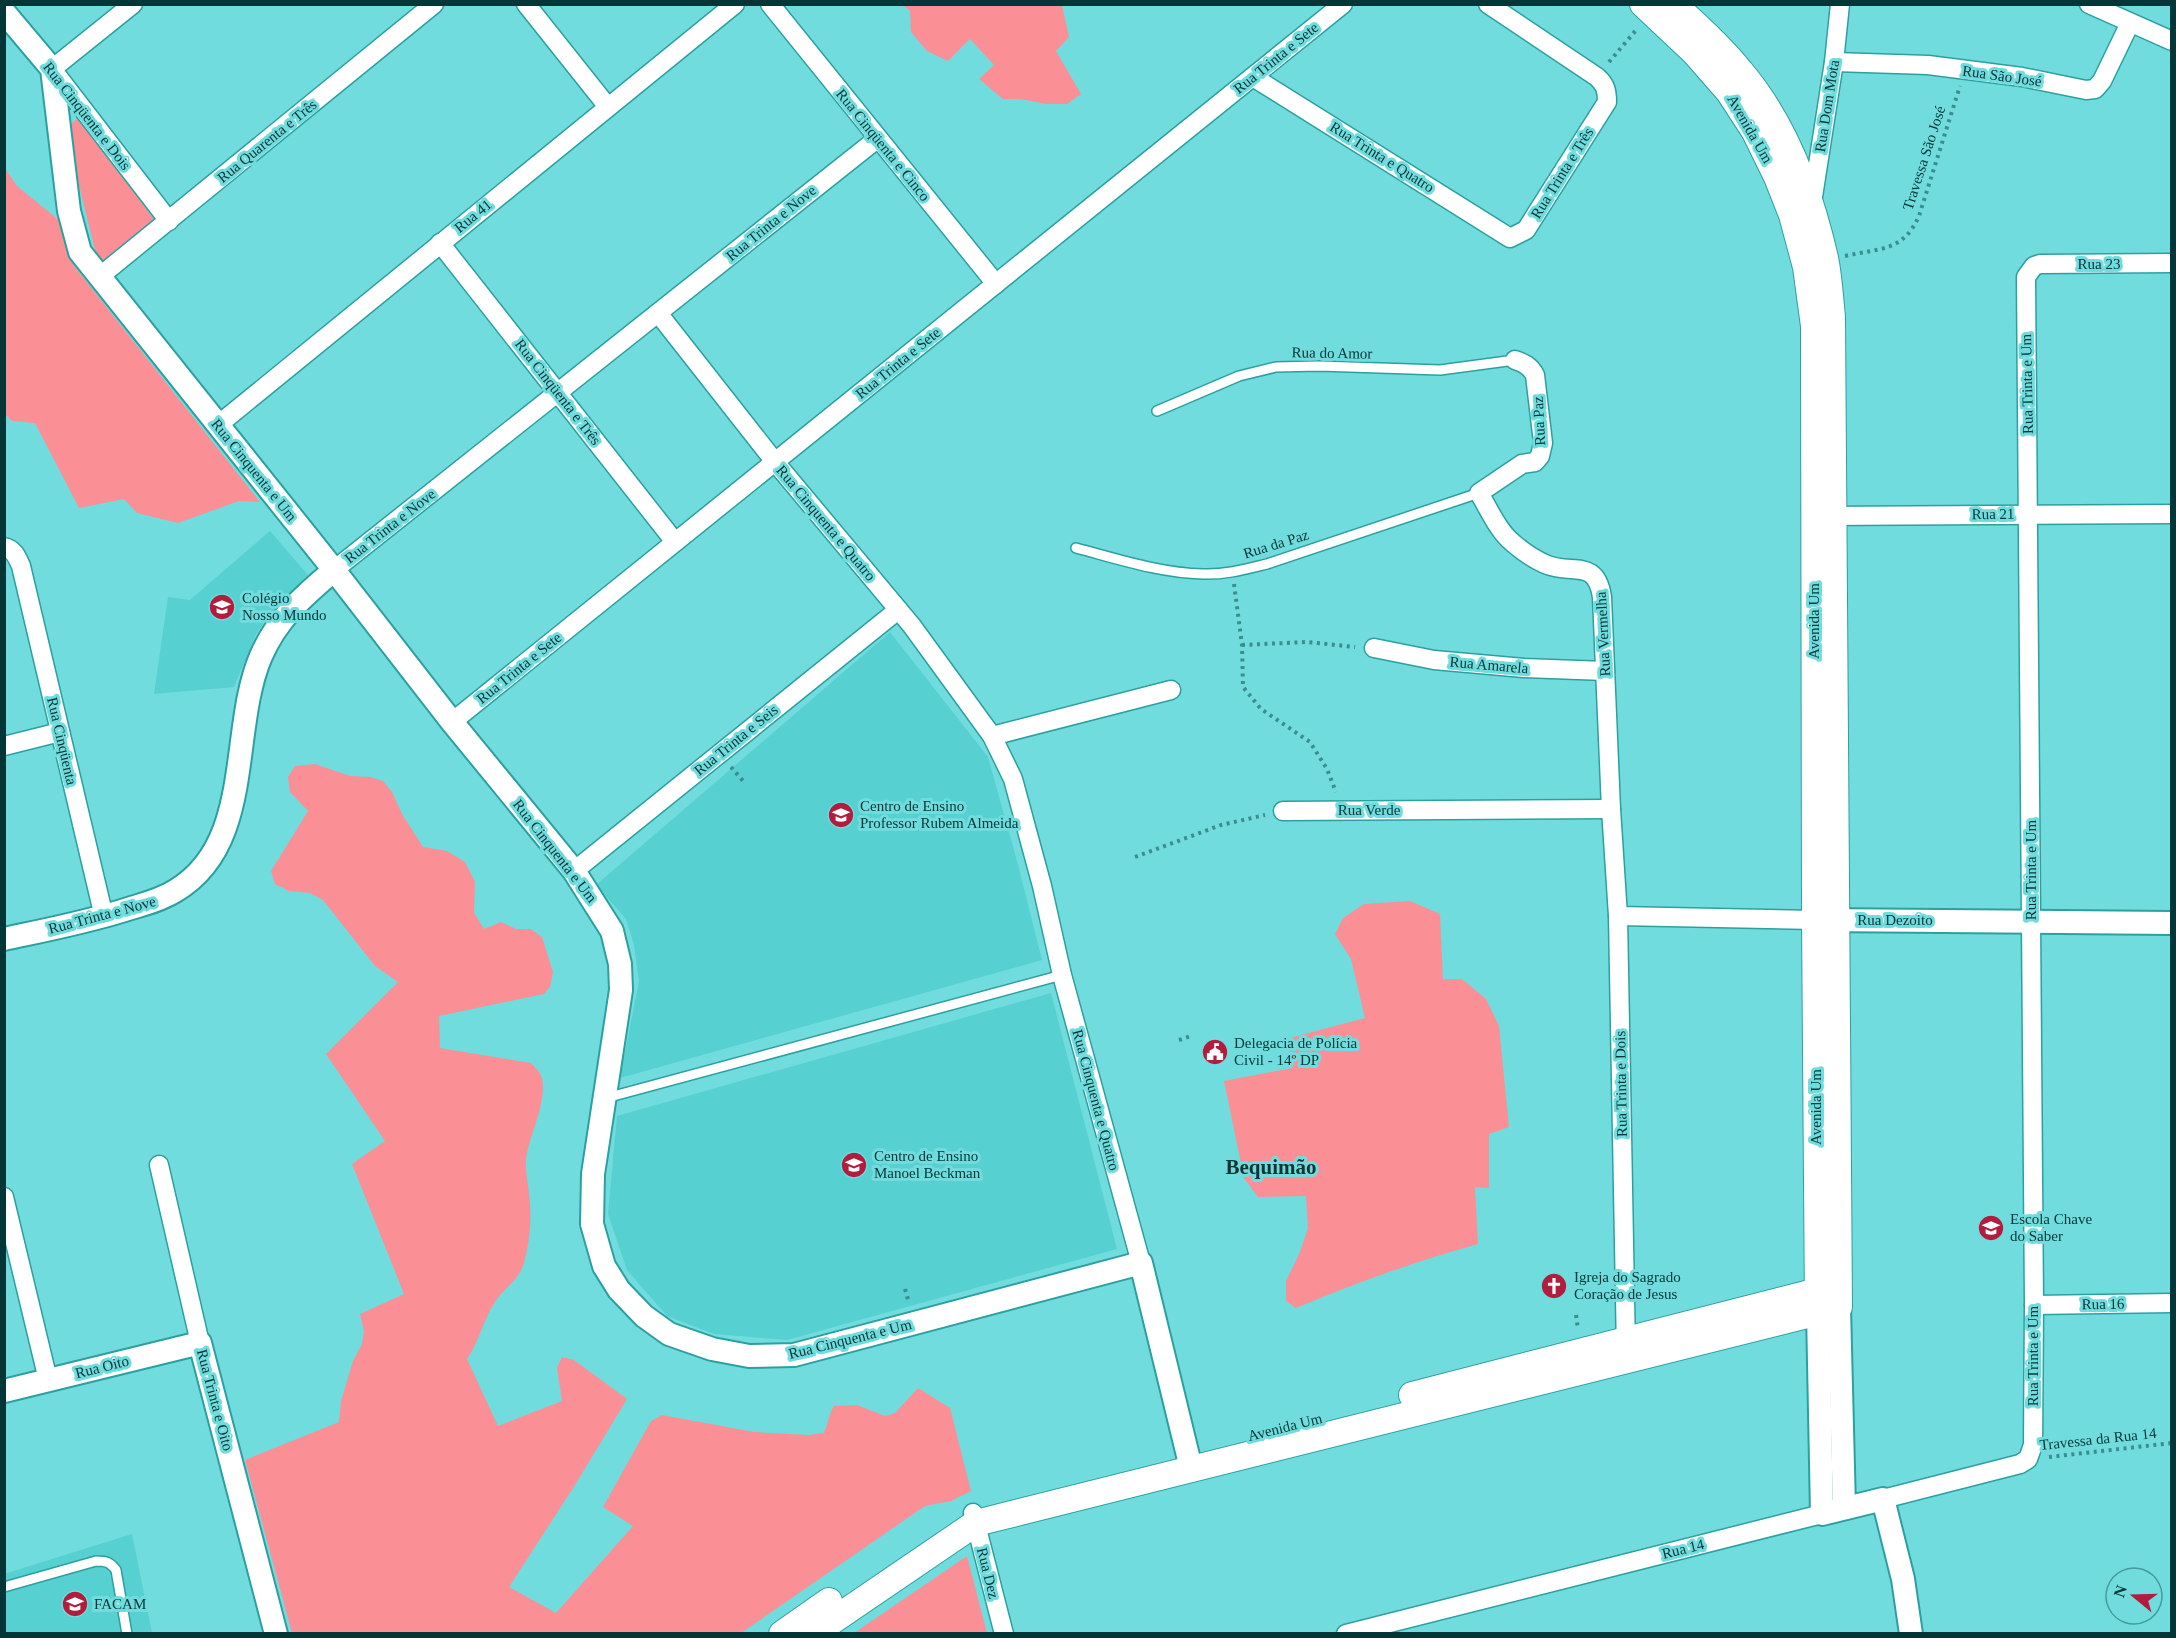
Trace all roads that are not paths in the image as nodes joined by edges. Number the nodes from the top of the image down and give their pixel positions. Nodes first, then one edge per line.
1 (134, 4) edge
2 (434, 4) edge
3 (525, 4) edge
4 (770, 4) edge
5 (1343, 4) edge
6 (1488, 4) edge
7 (1840, 4) edge
8 (2089, 4) edge
9 (732, 7) edge
10 (1656, 7) edge
11 (4, 12) edge
12 (2130, 23) junction
13 (2172, 41) edge
14 (1834, 62) junction
15 (52, 69) junction
16 (1253, 77) junction
17 (608, 107) junction
18 (877, 139) junction
19 (1811, 208) junction
20 (169, 221) junction
21 (1510, 238) joint
22 (440, 243) junction
23 (2172, 263) edge
24 (2029, 271) joint
25 (99, 277) junction
26 (996, 284) junction
27 (658, 314) junction
28 (1515, 360) joint
29 (559, 392) junction
30 (1157, 411) dead end
31 (218, 424) junction
32 (775, 462) junction
33 (1479, 493) junction
34 (2029, 514) junction
35 (2172, 514) edge
36 (1824, 516) junction
37 (675, 542) junction
38 (4, 547) edge
39 (1076, 548) dead end
40 (334, 570) junction
41 (898, 610) junction
42 (1374, 648) road end
43 (1605, 671) junction
44 (1171, 690) dead end
45 (452, 722) junction
46 (60, 732) junction
47 (992, 736) junction
48 (4, 746) edge
49 (1611, 809) junction
50 (1283, 811) road end
51 (574, 871) junction
52 (1618, 916) junction
53 (104, 917) junction
54 (1826, 920) junction
55 (2031, 922) junction
56 (2172, 923) edge
57 (4, 939) edge
58 (1062, 975) junction
59 (606, 1098) junction
60 (159, 1165) dead end
61 (4, 1197) edge
62 (1141, 1263) junction
63 (1828, 1299) junction
64 (2172, 1304) edge
65 (2034, 1305) junction
66 (200, 1342) junction
67 (1626, 1350) junction
68 (48, 1380) junction
69 (4, 1391) edge
70 (1189, 1460) junction
71 (2024, 1462) joint
72 (1883, 1499) junction
73 (1844, 1508) junction
74 (1822, 1514) junction
75 (974, 1518) junction
76 (4, 1587) edge
77 (127, 1634) edge
78 (276, 1634) edge
79 (782, 1634) edge
80 (813, 1634) edge
81 (1004, 1634) edge
82 (1346, 1634) edge
83 (1911, 1634) edge

1 - 15 street
2 - 20 street, Rua Quarenta e Três
3 - 17 street
4 - 18 street, Rua Cinqüenta e Cinco
5 - 16 street, Rua Trinta e Sete
6 - 21 street, Rua Trinta e Três
7 - 14 street, Rua Dom Mota
8 - 12 street
9 - 17 street, Rua 41
10 - 19 main road, Avenida Um
10 - 36 main road, Avenida Um
11 - 15 street, Rua Cinqüenta e Dois
12 - 13 street
12 - 14 street, Rua São José
14 - 19 street, Rua Dom Mota
15 - 20 street, Rua Cinqüenta e Dois
15 - 25 street, Rua Cinquenta e Um
16 - 21 street, Rua Trinta e Quatro
16 - 26 street, Rua Trinta e Sete
17 - 22 street, Rua 41
18 - 26 street, Rua Cinqüenta e Cinco
18 - 27 street, Rua Trinta e Nove
19 - 36 main road, Avenida Um
20 - 25 street, Rua Quarenta e Três
22 - 29 street, Rua Cinqüenta e Três
22 - 31 street, Rua 41
23 - 24 street, Rua 23
24 - 34 street, Rua Trinta e Um
25 - 31 street, Rua Cinquenta e Um
26 - 32 street, Rua Trinta e Sete
27 - 29 street, Rua Trinta e Nove
27 - 32 street, Rua Cinquenta e Quatro
28 - 30 lane, Rua do Amor
28 - 33 street, Rua Paz
29 - 37 street, Rua Cinqüenta e Três
29 - 40 street, Rua Trinta e Nove
31 - 40 street, Rua Cinquenta e Um
32 - 37 street, Rua Trinta e Sete
32 - 41 street, Rua Cinquenta e Quatro
33 - 39 lane, Rua da Paz
33 - 43 street, Rua Vermelha
34 - 35 street, Rua 21
34 - 36 street, Rua 21
34 - 55 street, Rua Trinta e Um
36 - 54 main road, Avenida Um
37 - 45 street, Rua Trinta e Sete
38 - 46 street, Rua Cinqüenta
40 - 45 street, Rua Cinquenta e Um
40 - 53 street, Rua Trinta e Nove
41 - 47 street, Rua Cinquenta e Quatro
41 - 51 street, Rua Trinta e Seis
42 - 43 street, Rua Amarela
43 - 49 street, Rua Vermelha
44 - 47 street
45 - 51 street, Rua Cinquenta e Um
46 - 48 street
46 - 53 street, Rua Cinqüenta
47 - 58 street, Rua Cinquenta e Quatro
49 - 50 street, Rua Verde
49 - 52 street, Rua Trinta e Dois
51 - 59 street, Rua Cinquenta e Um
52 - 54 street, Rua Dezoito
52 - 67 street, Rua Trinta e Dois
53 - 57 street, Rua Trinta e Nove
54 - 55 street, Rua Dezoito
54 - 63 main road, Avenida Um
55 - 56 street, Rua Dezoito
55 - 65 street, Rua Trinta e Um
58 - 59 lane
58 - 62 street, Rua Cinquenta e Quatro
59 - 62 street, Rua Cinquenta e Um
60 - 66 street, Rua Trinta e Oito
61 - 68 street
62 - 70 street, Rua Cinquenta e Quatro
63 - 67 main road, Avenida Um
63 - 73 street, Avenida Um
63 - 74 street, Avenida Um
64 - 65 street, Rua 16
65 - 71 street, Rua Trinta e Um
66 - 68 street, Rua Oito
66 - 78 street, Rua Trinta e Oito
67 - 70 main road, Avenida Um
68 - 69 street, Rua Oito
70 - 75 main road, Avenida Um
71 - 72 street, Rua 14
72 - 73 street, Rua 14
72 - 83 street
73 - 74 street, Rua 14
74 - 82 street, Rua 14
75 - 79 main road, Avenida Um
75 - 80 main road, Avenida Um
75 - 81 street, Rua Dez
76 - 77 lane

